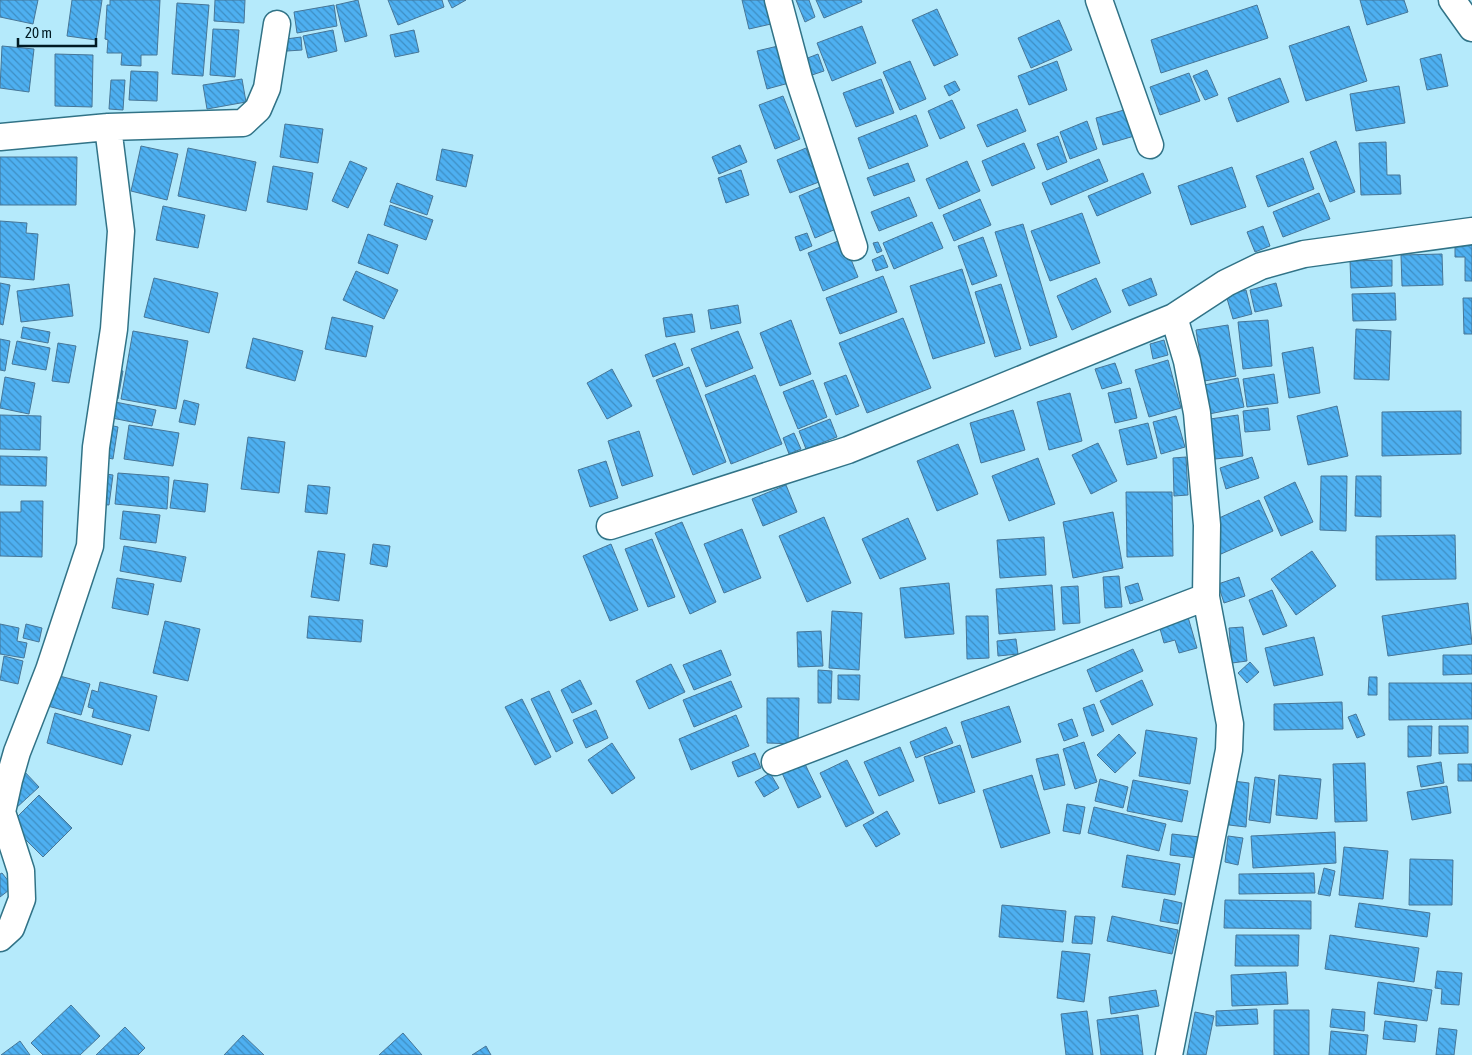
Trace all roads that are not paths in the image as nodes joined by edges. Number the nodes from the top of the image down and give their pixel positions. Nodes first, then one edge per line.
1 (778, 0) edge
2 (1099, 0) edge
3 (1452, 0) edge
4 (277, 24) dead end
5 (1472, 28) edge
6 (108, 127) junction
7 (0, 137) edge
8 (1150, 145) dead end
9 (1472, 231) edge
10 (854, 247) dead end
11 (1174, 317) junction
12 (610, 526) dead end
13 (1206, 597) junction
14 (775, 762) dead end
15 (0, 938) edge
16 (1169, 1055) edge

1 - 10 street
2 - 8 street
3 - 5 street
4 - 6 street
6 - 7 street
6 - 15 street
9 - 11 street
11 - 12 street
11 - 13 street
13 - 14 street
13 - 16 street

